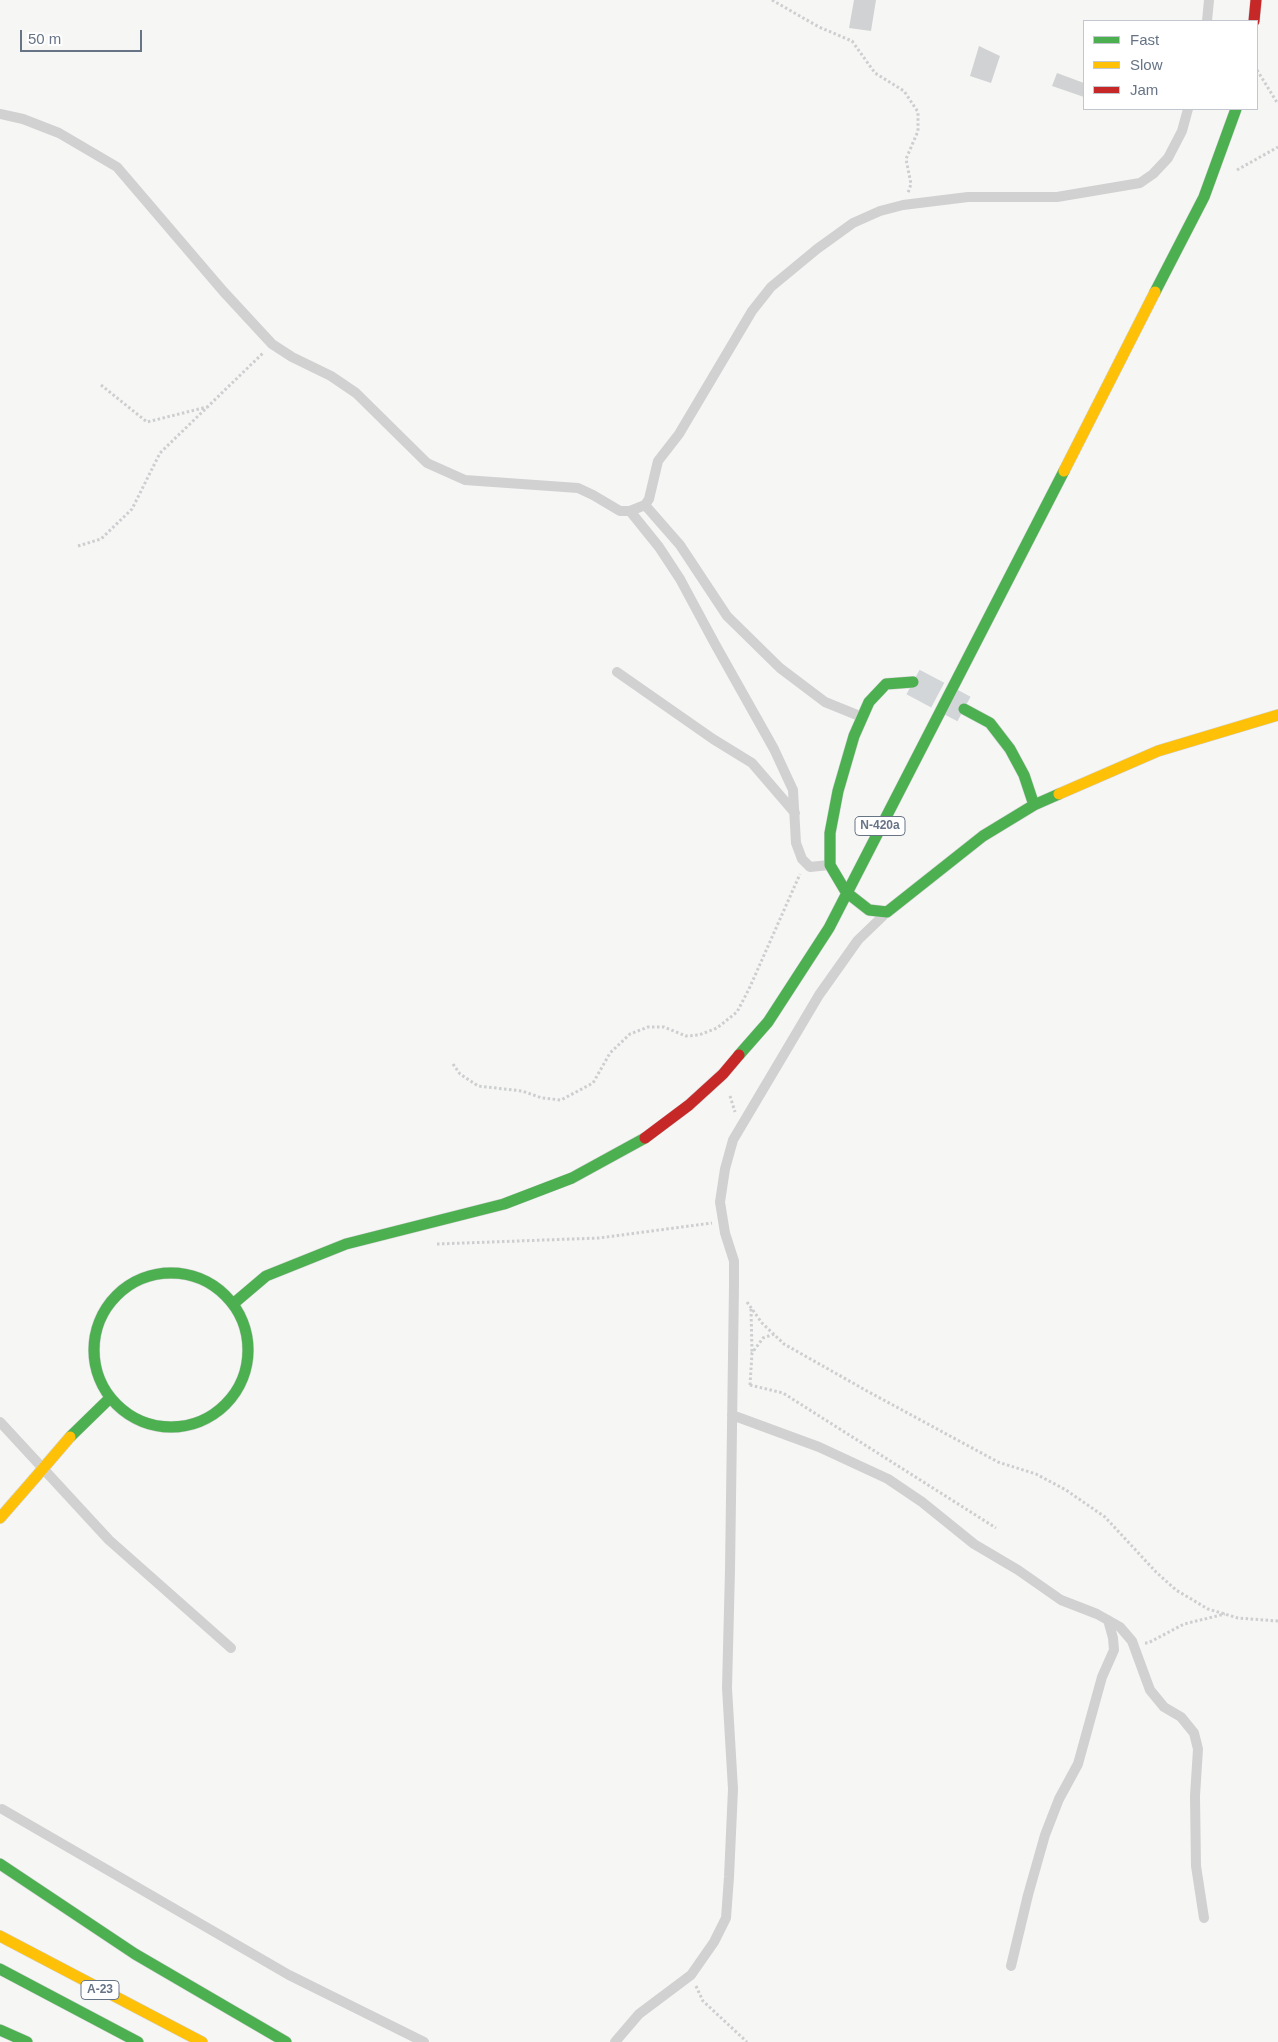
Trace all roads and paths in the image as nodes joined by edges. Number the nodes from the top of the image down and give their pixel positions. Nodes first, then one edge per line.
1 (772, 0) edge
2 (1209, 0) edge
3 (1256, 0) edge
4 (1207, 20) edge
5 (1254, 20) edge
6 (1258, 72) edge
7 (1278, 104) edge
8 (1188, 110) edge
9 (1236, 110) edge
10 (0, 114) edge
11 (1278, 147) edge
12 (1230, 176) dead end
13 (903, 205) junction
14 (272, 344) junction
15 (101, 385) dead end
16 (208, 407) junction
17 (645, 505) junction
18 (630, 511) junction
19 (78, 546) dead end
20 (617, 672) dead end
21 (913, 682) tunnel mouth
22 (964, 709) tunnel mouth
23 (1278, 715) edge
24 (863, 717) junction
25 (1034, 805) junction
26 (796, 814) junction
27 (805, 862) junction
28 (830, 865) junction
29 (846, 892) junction
30 (887, 912) junction
31 (453, 1064) dead end
32 (723, 1074) junction
33 (740, 1127) junction
34 (723, 1222) junction
35 (429, 1244) dead end
36 (734, 1285) junction
37 (233, 1304) junction
38 (751, 1308) junction
39 (774, 1334) junction
40 (752, 1353) junction
41 (750, 1385) junction
42 (732, 1387) junction
43 (110, 1398) junction
44 (732, 1415) junction
45 (0, 1422) edge
46 (0, 1518) edge
47 (996, 1528) dead end
48 (1226, 1614) junction
49 (1108, 1620) junction
50 (1278, 1621) edge
51 (1132, 1641) junction
52 (231, 1648) dead end
53 (2, 1809) dead end
54 (0, 1864) edge
55 (1204, 1918) dead end
56 (0, 1936) edge
57 (1011, 1966) dead end
58 (0, 1969) edge
59 (691, 1975) junction
60 (0, 2030) edge
61 (28, 2042) edge
62 (138, 2042) edge
63 (202, 2042) edge
64 (286, 2042) edge
65 (424, 2042) edge
66 (615, 2042) edge
67 (747, 2042) edge

1 - 13 path
2 - 4 lane
3 - 5 main road
6 - 7 path
8 - 13 lane
9 - 29 main road, N-420a
10 - 14 lane
11 - 12 path
13 - 17 lane
14 - 16 path
14 - 18 lane
15 - 16 path
16 - 19 path
17 - 18 lane
17 - 24 lane
18 - 26 lane
20 - 26 lane
21 - 24 main road
22 - 25 main road
23 - 25 main road
24 - 28 main road
25 - 30 main road
26 - 27 lane
27 - 28 lane
27 - 31 path
28 - 29 main road
29 - 30 main road
29 - 32 main road, N-420a
30 - 33 lane
32 - 33 path
32 - 37 main road, N-420a
33 - 34 lane
34 - 35 path
34 - 36 lane
36 - 38 path
36 - 42 lane
37 - 43 main road
37 - 43 main road
38 - 39 path
38 - 40 path
39 - 40 path
39 - 48 path
40 - 41 path
41 - 42 path
41 - 47 path
42 - 44 lane
43 - 46 main road, bridge
44 - 49 lane
44 - 59 lane
45 - 52 lane
48 - 50 path
48 - 51 path
49 - 51 lane
49 - 57 lane
51 - 55 lane
53 - 65 lane
54 - 64 main road
56 - 63 main road, A-23
58 - 62 main road, A-23
59 - 66 lane
59 - 67 path
60 - 61 main road

